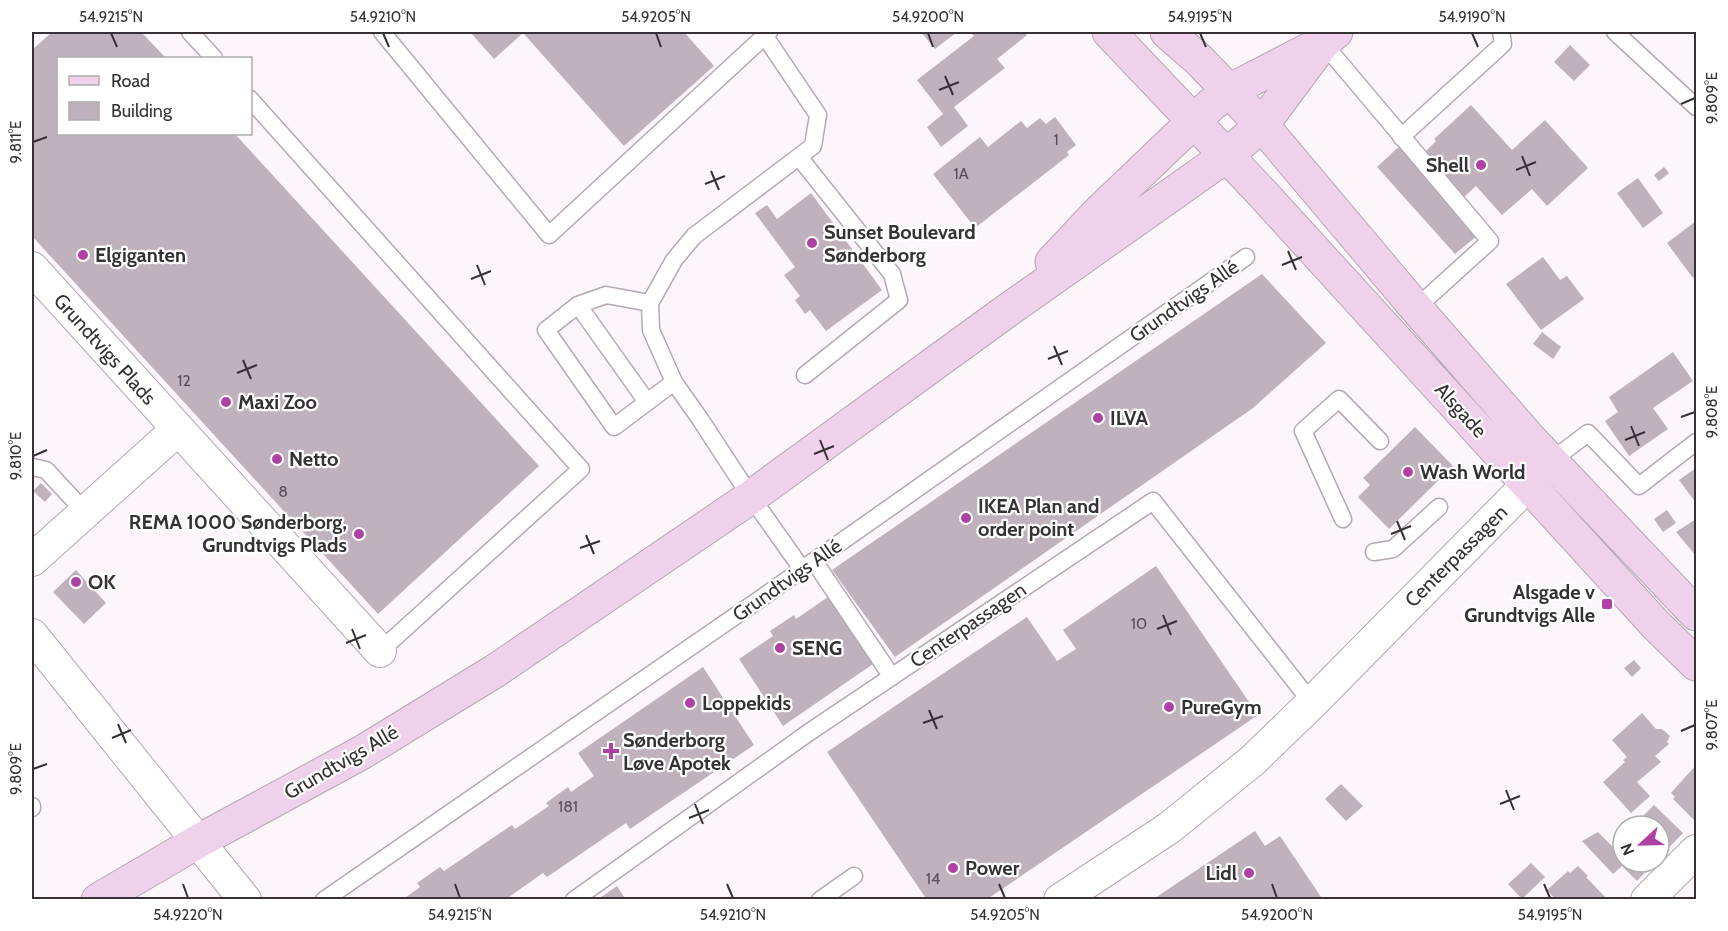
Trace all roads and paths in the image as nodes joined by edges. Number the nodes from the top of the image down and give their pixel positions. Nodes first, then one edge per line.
1 (190, 32) edge
2 (382, 32) edge
3 (1109, 32) edge
4 (1138, 32) edge
5 (1167, 32) edge
6 (1501, 32) edge
7 (1615, 32) edge
8 (766, 34) edge
9 (1330, 37) edge
10 (213, 57) edge
11 (252, 101) edge
12 (1212, 105) junction
13 (1696, 107) edge
14 (1401, 137) junction
15 (1245, 139) junction
16 (799, 157) junction
17 (1246, 257) dead end
18 (32, 268) edge
19 (650, 303) junction
20 (578, 305) junction
21 (1413, 305) junction
22 (1002, 315) junction
23 (805, 375) dead end
24 (674, 382) junction
25 (647, 402) junction
26 (178, 429) junction
27 (1380, 441) dead end
28 (1696, 442) edge
29 (1551, 461) junction
30 (32, 467) edge
31 (1528, 484) junction
32 (751, 497) junction
33 (1439, 507) dead end
34 (85, 512) junction
35 (1343, 519) dead end
36 (1374, 552) dead end
37 (32, 560) edge
38 (808, 565) junction
39 (1696, 613) edge
40 (32, 635) edge
41 (380, 651) joint
42 (1696, 664) edge
43 (892, 677) junction
44 (1312, 703) junction
45 (197, 842) junction
46 (1696, 851) edge
47 (854, 876) dead end
48 (98, 900) edge
49 (245, 900) edge
50 (324, 900) edge
51 (574, 900) edge
52 (819, 900) edge
53 (1060, 900) edge
54 (1647, 900) edge

1 - 10 lane
2 - 8 lane
3 - 12 street
4 - 12 street
5 - 12 street
6 - 14 lane
7 - 13 lane
8 - 16 lane
9 - 12 street, Grundtvigs Allé
9 - 14 lane
9 - 15 street, Grundtvigs Allé
11 - 41 lane
12 - 15 street
12 - 15 street
12 - 22 street, Grundtvigs Allé
14 - 21 lane
15 - 21 street, Alsgade
15 - 22 street, Grundtvigs Allé
15 - 31 street, Alsgade
16 - 19 lane
16 - 23 lane
17 - 38 lane, Grundtvigs Allé
18 - 26 street, Grundtvigs Plads
19 - 20 lane
19 - 24 lane
20 - 25 lane
20 - 25 lane
21 - 29 street, Alsgade
22 - 32 street, Grundtvigs Allé
24 - 25 lane
24 - 32 lane
26 - 34 street
26 - 41 street, Grundtvigs Plads
27 - 35 lane
28 - 29 lane
29 - 31 street, Centerpassagen
29 - 39 street, Alsgade
30 - 34 lane
31 - 42 street, Alsgade
31 - 44 street, Centerpassagen
32 - 38 lane
32 - 45 street, Grundtvigs Allé
33 - 36 lane
34 - 37 street
38 - 43 lane
38 - 50 lane, Grundtvigs Allé
40 - 45 street
43 - 44 lane, Centerpassagen
43 - 51 lane, Centerpassagen
44 - 53 street, Centerpassagen
45 - 48 street, Grundtvigs Allé
45 - 49 street
46 - 54 street
47 - 52 lane

